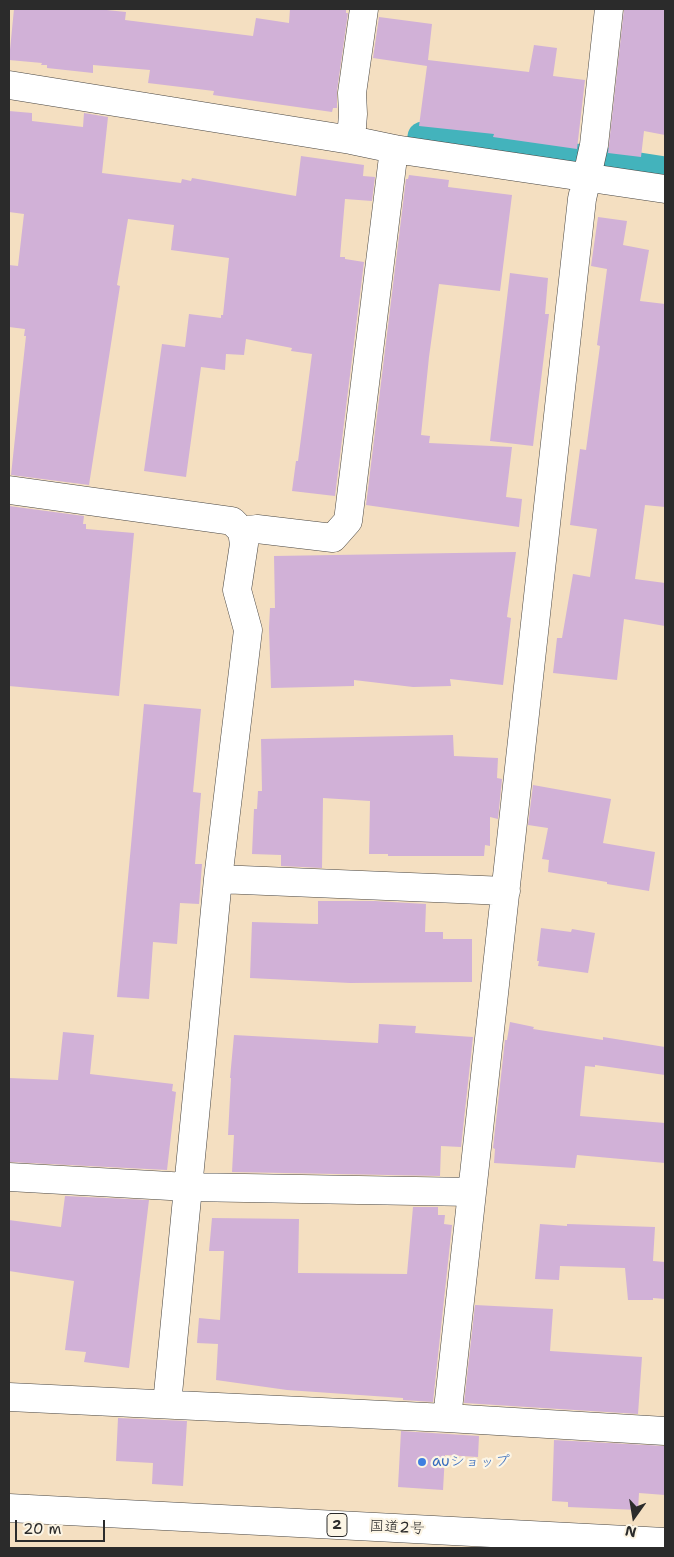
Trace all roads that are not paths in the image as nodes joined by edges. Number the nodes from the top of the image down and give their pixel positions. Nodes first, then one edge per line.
1 (364, 9) edge
2 (609, 9) edge
3 (9, 85) edge
4 (351, 140) junction
5 (394, 149) junction
6 (586, 177) junction
7 (665, 189) edge
8 (9, 490) edge
9 (242, 530) junction
10 (218, 879) junction
11 (506, 892) junction
12 (9, 1177) edge
13 (188, 1187) junction
14 (472, 1192) junction
15 (9, 1397) edge
16 (167, 1404) junction
17 (447, 1418) junction
18 (665, 1431) edge
19 (9, 1508) edge
20 (665, 1542) edge

1 - 4 main road
2 - 6 main road
3 - 4 main road
4 - 5 main road
5 - 6 main road
5 - 9 main road
6 - 7 main road
6 - 11 main road
8 - 9 main road
9 - 10 main road
10 - 11 main road
10 - 13 main road
11 - 14 main road
12 - 13 main road
13 - 14 main road
13 - 16 main road
14 - 17 main road
15 - 16 main road
16 - 17 main road
17 - 18 main road
19 - 20 main road, 国道2号 / 2

